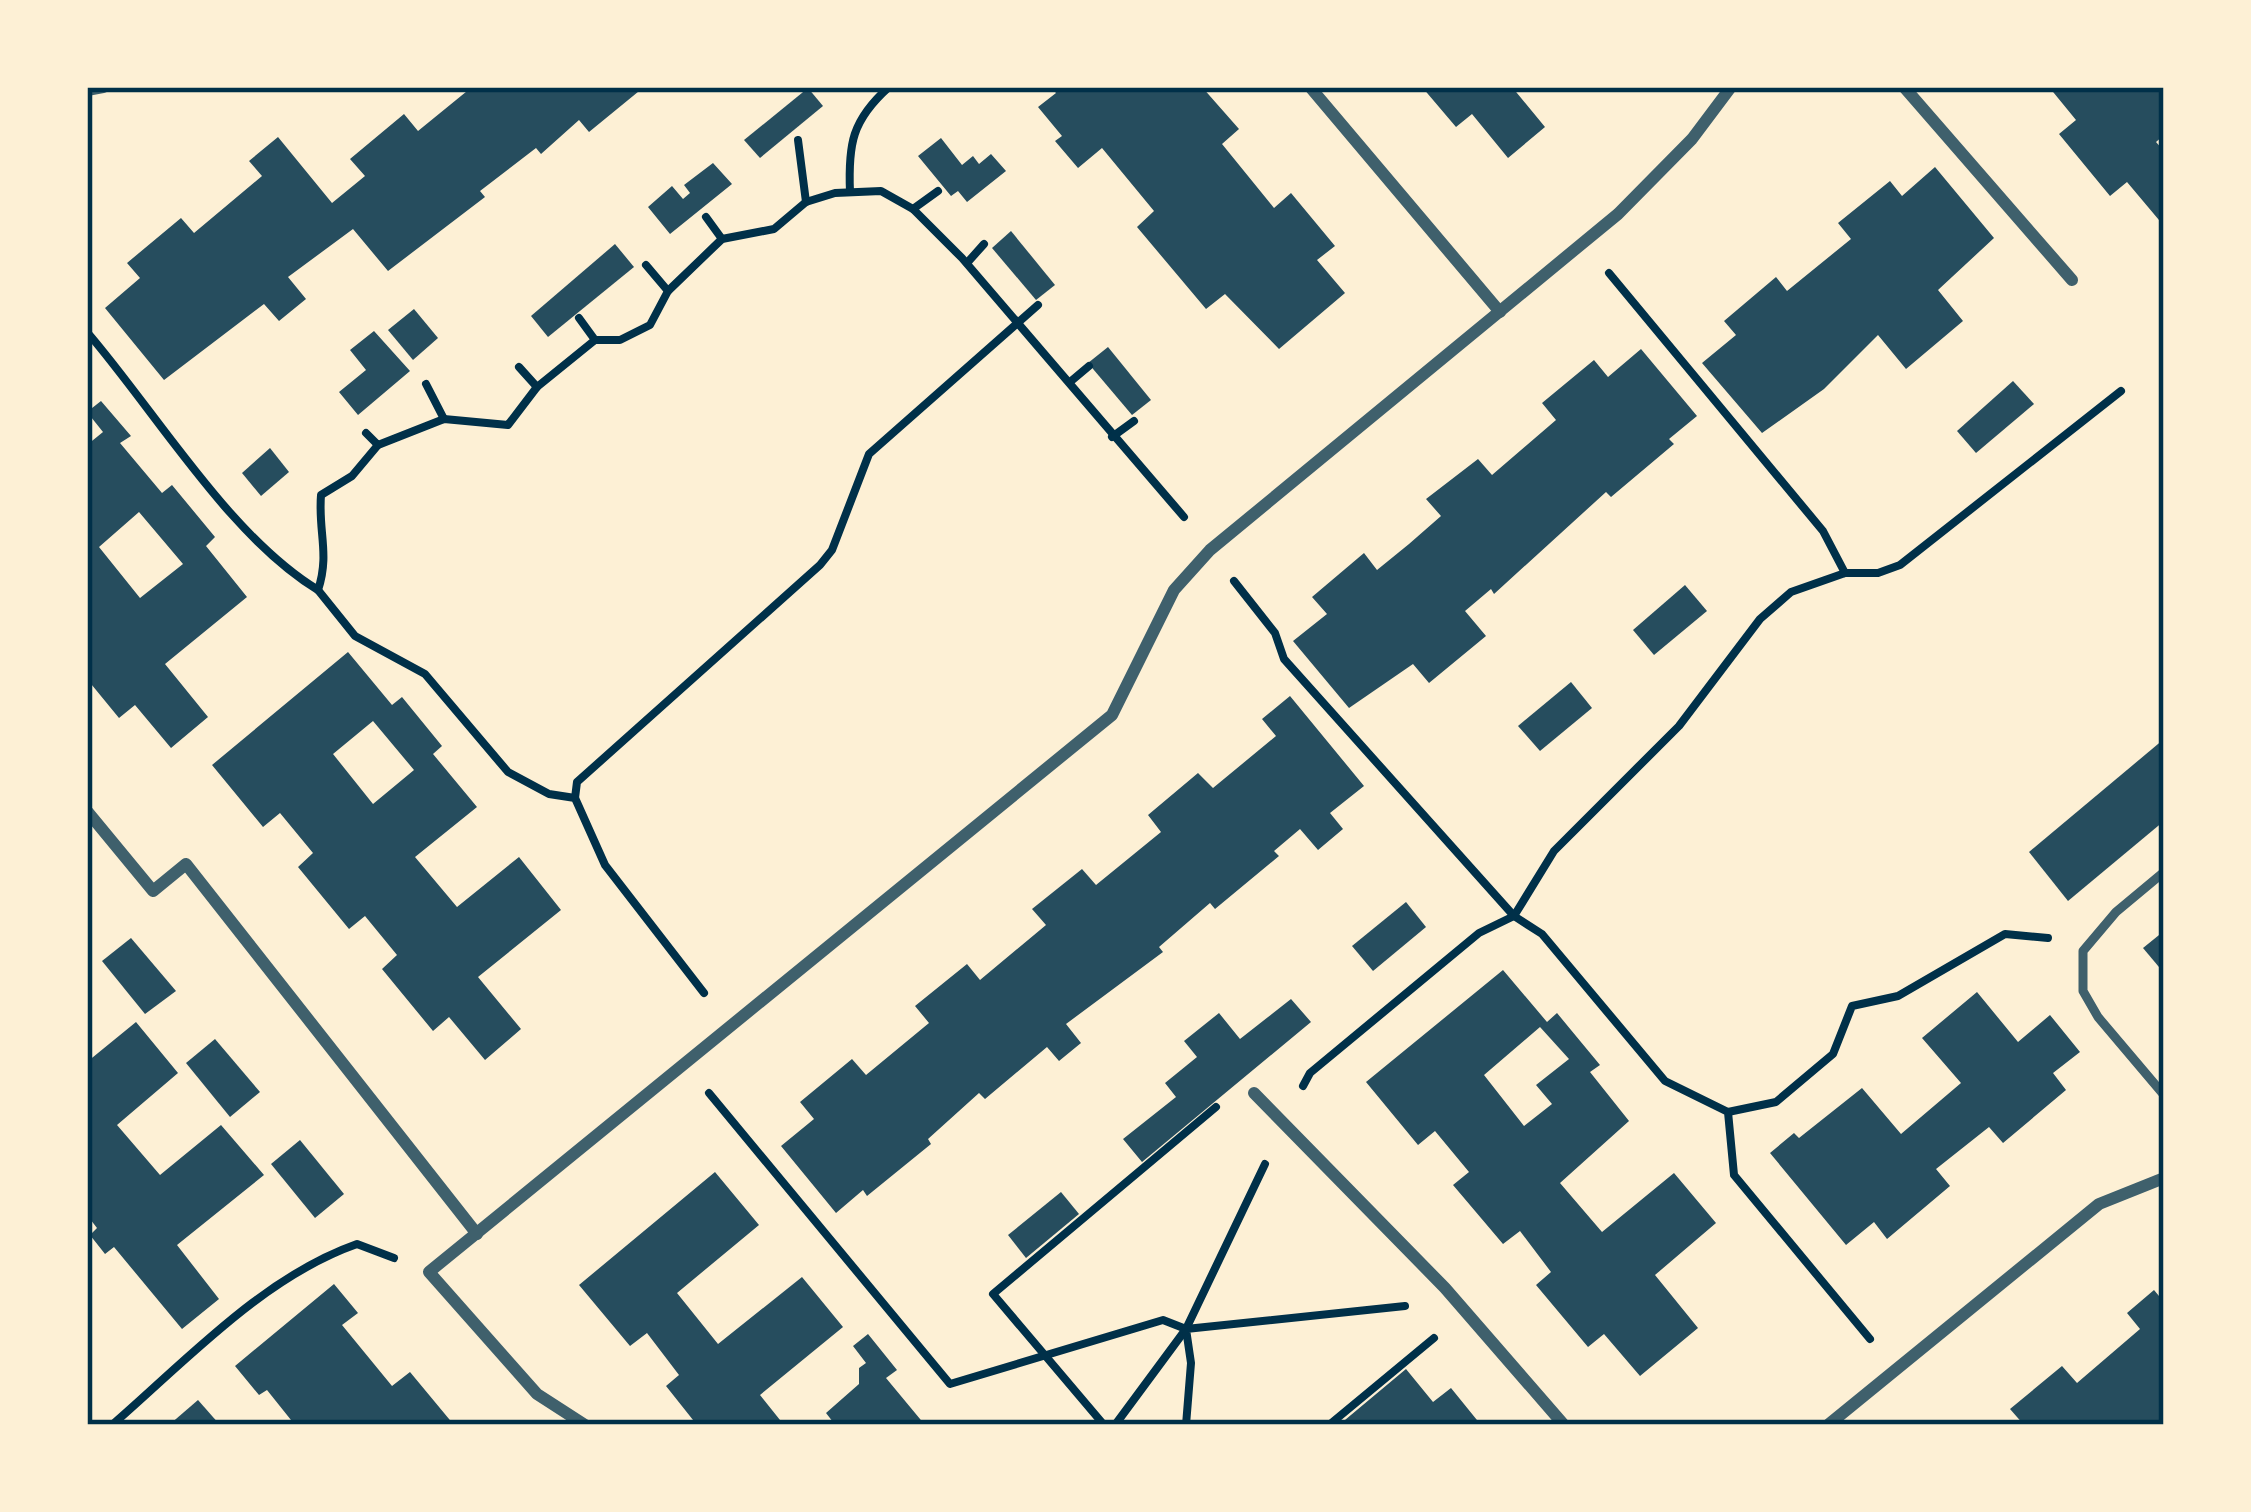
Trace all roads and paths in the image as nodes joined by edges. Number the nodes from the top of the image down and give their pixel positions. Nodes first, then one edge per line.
1 (103, 87) edge
2 (889, 87) edge
3 (1310, 87) edge
4 (1731, 87) edge
5 (1904, 87) edge
6 (87, 90) edge
7 (797, 140) dead end
8 (938, 191) dead end
9 (850, 193) junction
10 (806, 202) junction
11 (914, 209) junction
12 (706, 217) dead end
13 (722, 239) junction
14 (1583, 243) junction
15 (984, 244) dead end
16 (967, 263) junction
17 (646, 265) dead end
18 (2072, 280) dead end
19 (668, 291) junction
20 (1037, 305) dead end
21 (1500, 312) junction
22 (579, 318) dead end
23 (1018, 320) junction
24 (87, 332) edge
25 (595, 340) junction
26 (1089, 366) dead end
27 (519, 367) dead end
28 (1070, 382) junction
29 (426, 384) dead end
30 (537, 386) junction
31 (2121, 391) dead end
32 (444, 419) junction
33 (1134, 421) dead end
34 (367, 433) dead end
35 (1112, 437) junction
36 (378, 445) junction
37 (1210, 550) junction
38 (1846, 573) junction
39 (318, 590) junction
40 (575, 798) junction
41 (87, 811) edge
42 (2164, 872) edge
43 (1514, 916) junction
44 (2084, 951) junction
45 (733, 1024) junction
46 (685, 1064) junction
47 (1294, 1067) dead end
48 (1306, 1081) junction
49 (1254, 1093) dead end
50 (2164, 1095) edge
51 (1226, 1099) dead end
52 (1321, 1099) dead end
53 (1728, 1112) junction
54 (1285, 1124) junction
55 (2164, 1178) edge
56 (477, 1234) junction
57 (429, 1271) junction
58 (1444, 1288) junction
59 (1466, 1311) junction
60 (1186, 1329) junction
61 (1048, 1358) junction
62 (1895, 1370) junction
63 (112, 1425) edge
64 (586, 1425) edge
65 (1104, 1425) edge
66 (1115, 1425) edge
67 (1186, 1425) edge
68 (1329, 1425) edge
69 (1564, 1425) edge
70 (1828, 1425) edge

1 - 6 street
2 - 9 path
3 - 21 street
4 - 14 street
5 - 18 street
7 - 10 path
8 - 11 path
9 - 10 path
9 - 11 path
10 - 13 path
11 - 16 path
12 - 13 path
13 - 19 path
14 - 21 street
14 - 38 path
15 - 16 path
16 - 23 path
17 - 19 path
19 - 25 path
20 - 23 path
21 - 37 street
22 - 25 path
23 - 28 path
23 - 40 path
24 - 39 path
25 - 30 path
26 - 28 path
27 - 30 path
28 - 35 path
29 - 32 path
30 - 32 path
31 - 38 path
32 - 36 path
33 - 35 path
34 - 36 path
35 - 37 path
36 - 39 path
37 - 43 path
37 - 45 street
38 - 43 path
39 - 40 path
40 - 45 path
41 - 56 street
42 - 44 lane
43 - 48 path
43 - 53 path
44 - 50 lane
44 - 53 path
45 - 46 street
46 - 56 street
46 - 61 path
47 - 48 path
48 - 52 path
48 - 54 path
49 - 54 street
51 - 61 path
53 - 62 path
54 - 58 street
54 - 60 path
55 - 62 street
56 - 57 street
57 - 63 path
57 - 64 street
58 - 59 street
58 - 60 path
59 - 68 path
59 - 69 street
60 - 61 path
60 - 66 path
60 - 67 path
61 - 65 path
62 - 70 street

